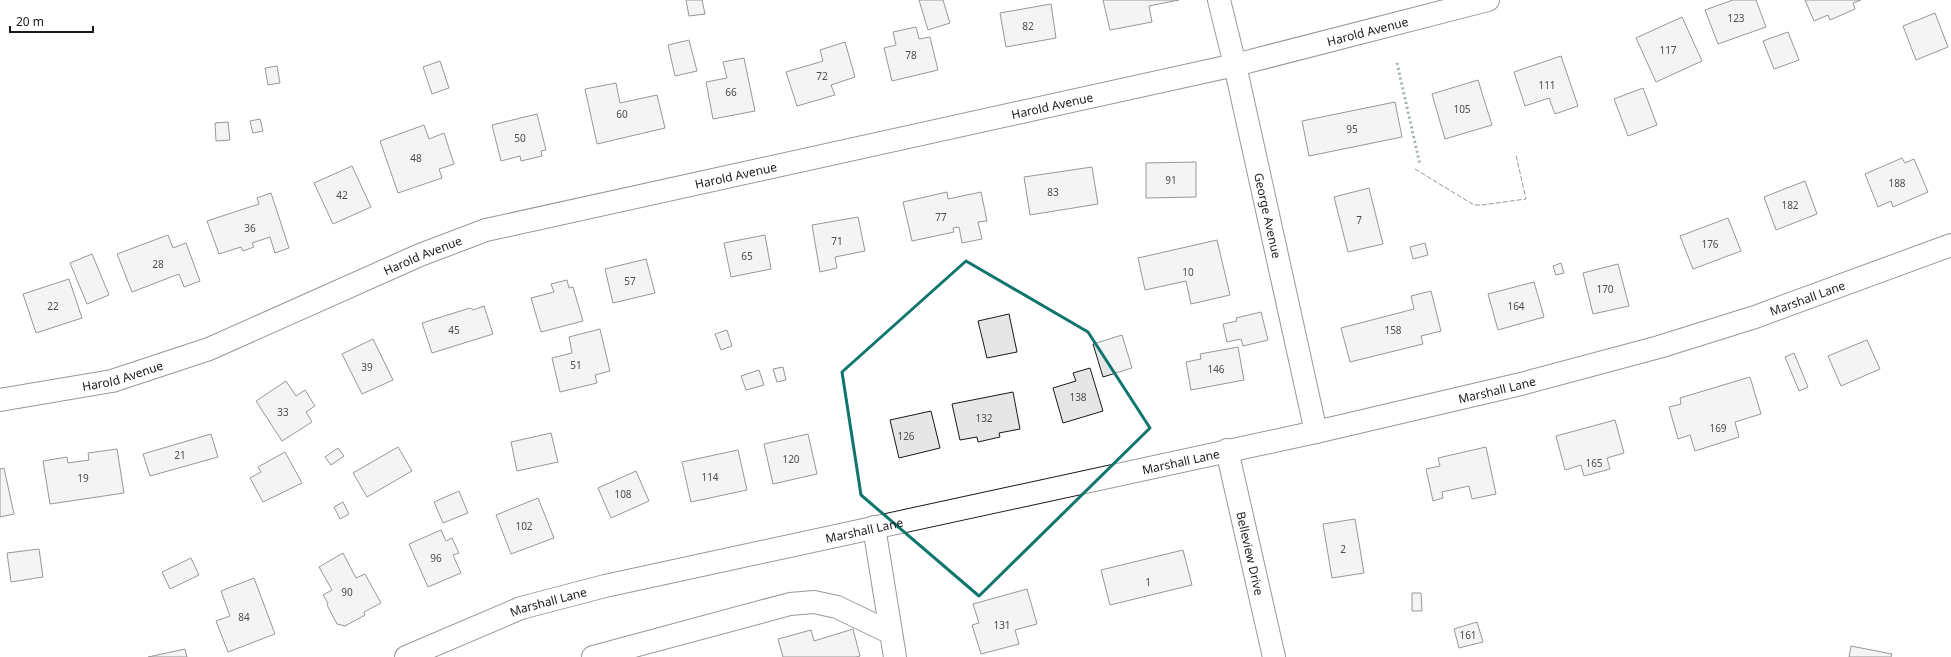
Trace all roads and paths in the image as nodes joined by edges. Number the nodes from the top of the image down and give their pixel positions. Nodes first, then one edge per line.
1 (1219, 0) edge
2 (1488, 0) edge
3 (1235, 65) junction
4 (1951, 245) edge
5 (0, 400) edge
6 (1316, 432) junction
7 (1227, 450) junction
8 (874, 527) junction
9 (891, 633) junction
10 (406, 657) edge
11 (593, 657) edge
12 (895, 657) edge
13 (1274, 657) edge

1 - 3 street, George Avenue
2 - 3 street, Harold Avenue
3 - 5 street, Harold Avenue
3 - 6 street, George Avenue
4 - 6 street, Marshall Lane
6 - 7 street, Marshall Lane
7 - 8 street, Marshall Lane
7 - 13 street, Belleview Drive
8 - 9 street
8 - 10 street, Marshall Lane
9 - 11 street
9 - 12 street

